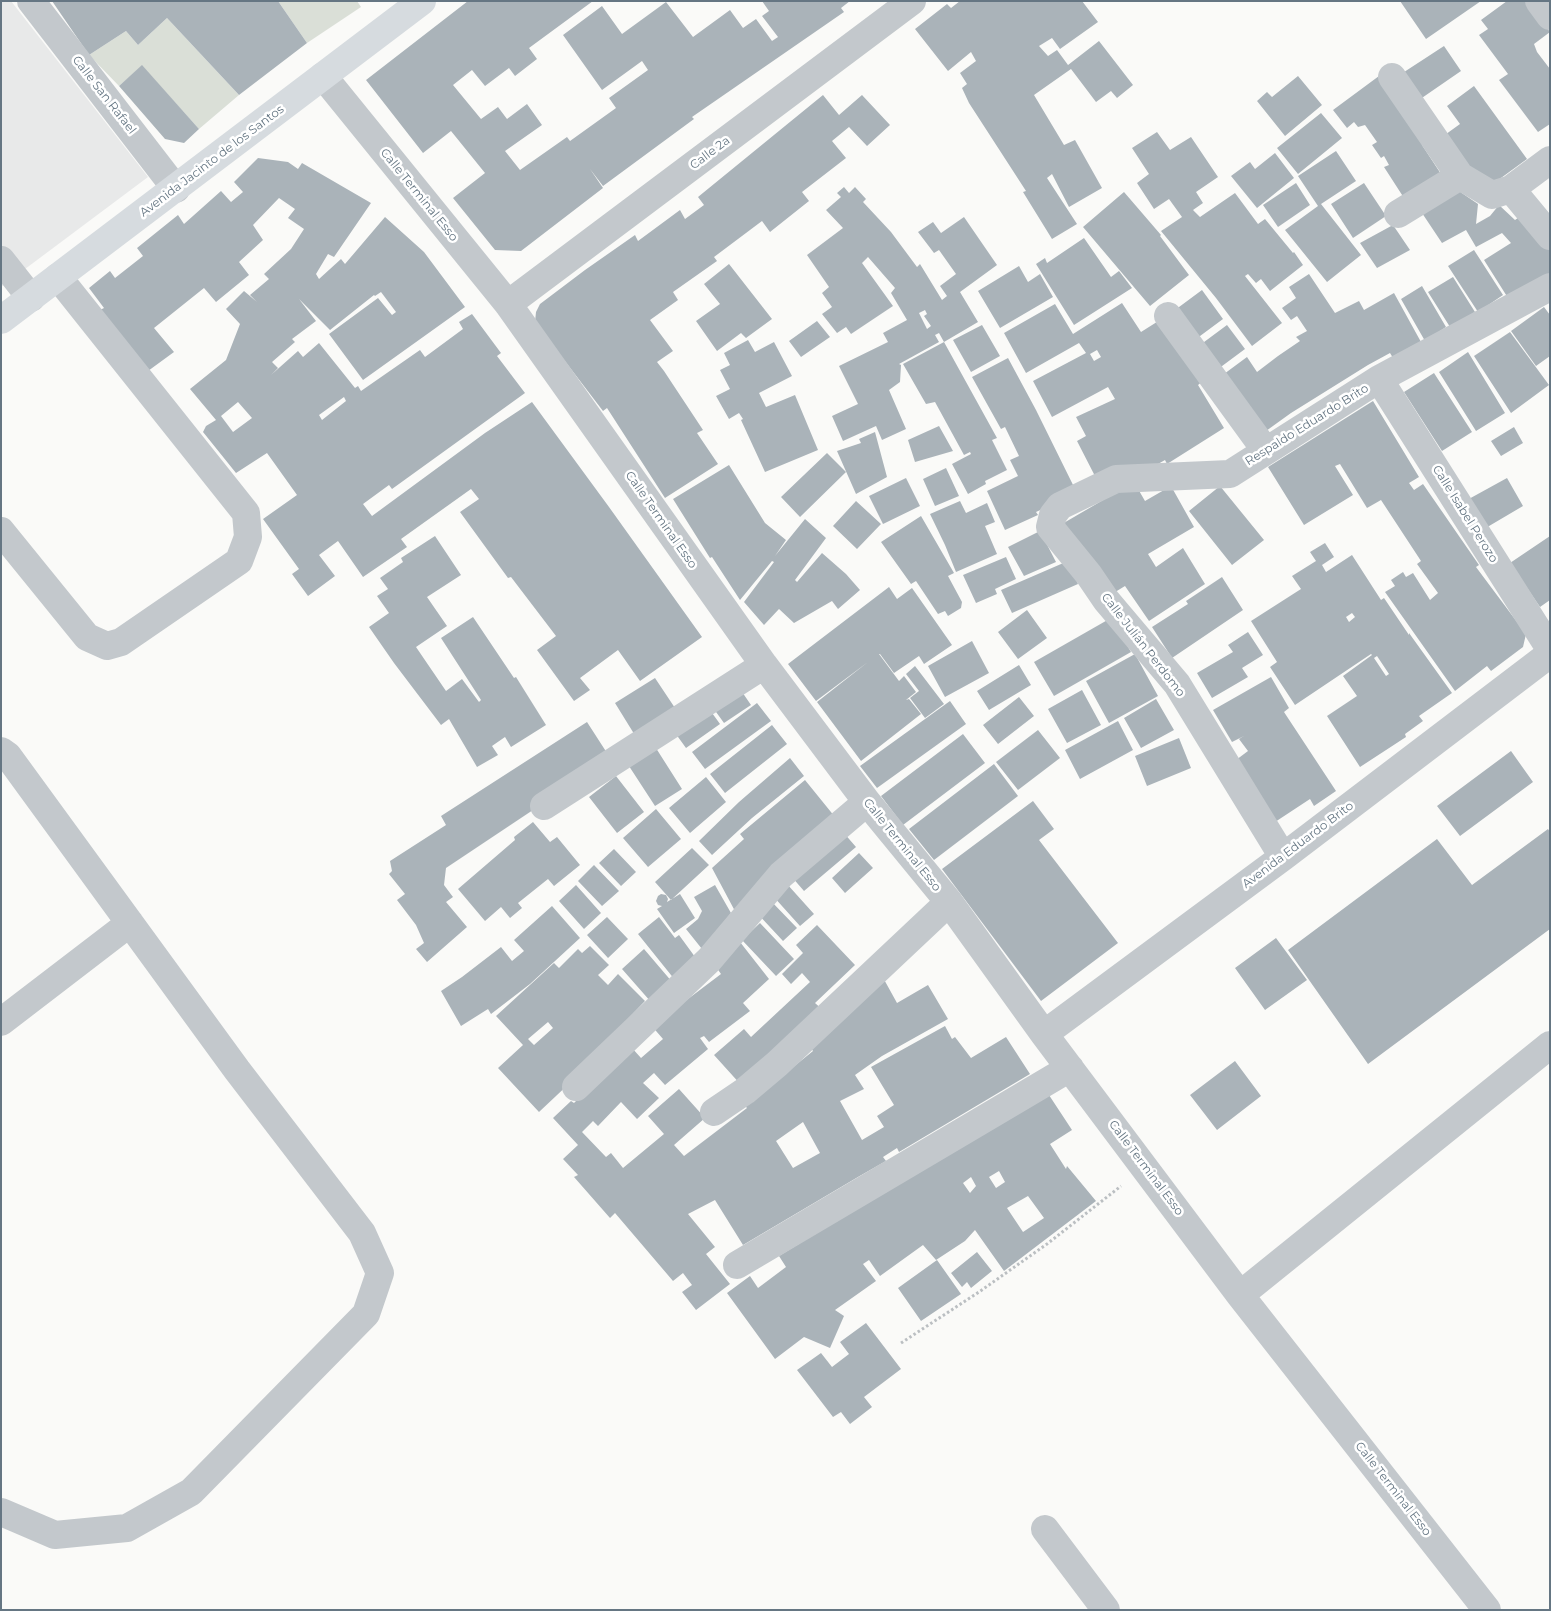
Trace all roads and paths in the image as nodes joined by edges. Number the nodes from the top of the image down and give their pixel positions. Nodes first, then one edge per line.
1 (32, 1) edge
2 (422, 1) edge
3 (912, 1) edge
4 (1539, 1) edge
5 (1550, 16) edge
6 (323, 76) junction
7 (1392, 76) dead end
8 (1550, 160) edge
9 (1460, 176) junction
10 (176, 189) junction
11 (1511, 189) junction
12 (1398, 214) dead end
13 (1550, 236) edge
14 (1, 260) edge
15 (58, 277) junction
16 (1550, 287) edge
17 (31, 298) junction
18 (508, 304) junction
19 (1168, 316) dead end
20 (1, 320) edge
21 (1380, 379) junction
22 (1266, 451) junction
23 (1053, 515) joint
24 (1, 531) edge
25 (1550, 649) edge
26 (1550, 654) edge
27 (764, 665) junction
28 (1, 751) edge
29 (867, 802) junction
30 (544, 806) dead end
31 (1283, 856) junction
32 (949, 902) junction
33 (130, 923) junction
34 (1, 1022) edge
35 (1044, 1034) junction
36 (1550, 1045) edge
37 (1070, 1068) junction
38 (576, 1087) dead end
39 (714, 1112) dead end
40 (1145, 1167) junction
41 (737, 1266) dead end
42 (1240, 1296) junction
43 (901, 1343) dead end
44 (1, 1512) edge
45 (1045, 1529) dead end
46 (1106, 1610) edge
47 (1487, 1610) edge

1 - 10 street, Calle San Rafael
2 - 6 main road, Avenida Jacinto de los Santos
3 - 18 street, Calle 2a
4 - 5 street
6 - 10 main road, Avenida Jacinto de los Santos
6 - 18 street, Calle Terminal Esso
7 - 9 street
8 - 11 street
9 - 11 street
9 - 12 street
10 - 15 main road, Avenida Jacinto de los Santos
11 - 13 street
14 - 17 street
15 - 17 main road, Avenida Jacinto de los Santos
15 - 24 street
16 - 21 street, Respaldo Eduardo Brito
17 - 20 main road, Avenida Jacinto de los Santos
18 - 27 street, Calle Terminal Esso
19 - 22 street
21 - 22 street, Respaldo Eduardo Brito
21 - 25 street, Calle Isabel Perozo
22 - 23 street, Respaldo Eduardo Brito
23 - 31 street, Calle Julián Perdomo
26 - 31 street, Avenida Eduardo Brito
27 - 29 street, Calle Terminal Esso
27 - 30 street
28 - 33 street
29 - 32 street, Calle Terminal Esso
29 - 38 street
31 - 35 street, Avenida Eduardo Brito
32 - 35 street, Calle Terminal Esso
32 - 39 street
33 - 34 street
33 - 44 street
35 - 37 street, Calle Terminal Esso
36 - 42 street
37 - 40 street, Calle Terminal Esso
37 - 41 street
40 - 42 street, Calle Terminal Esso
40 - 43 path
42 - 47 street, Calle Terminal Esso
45 - 46 street

